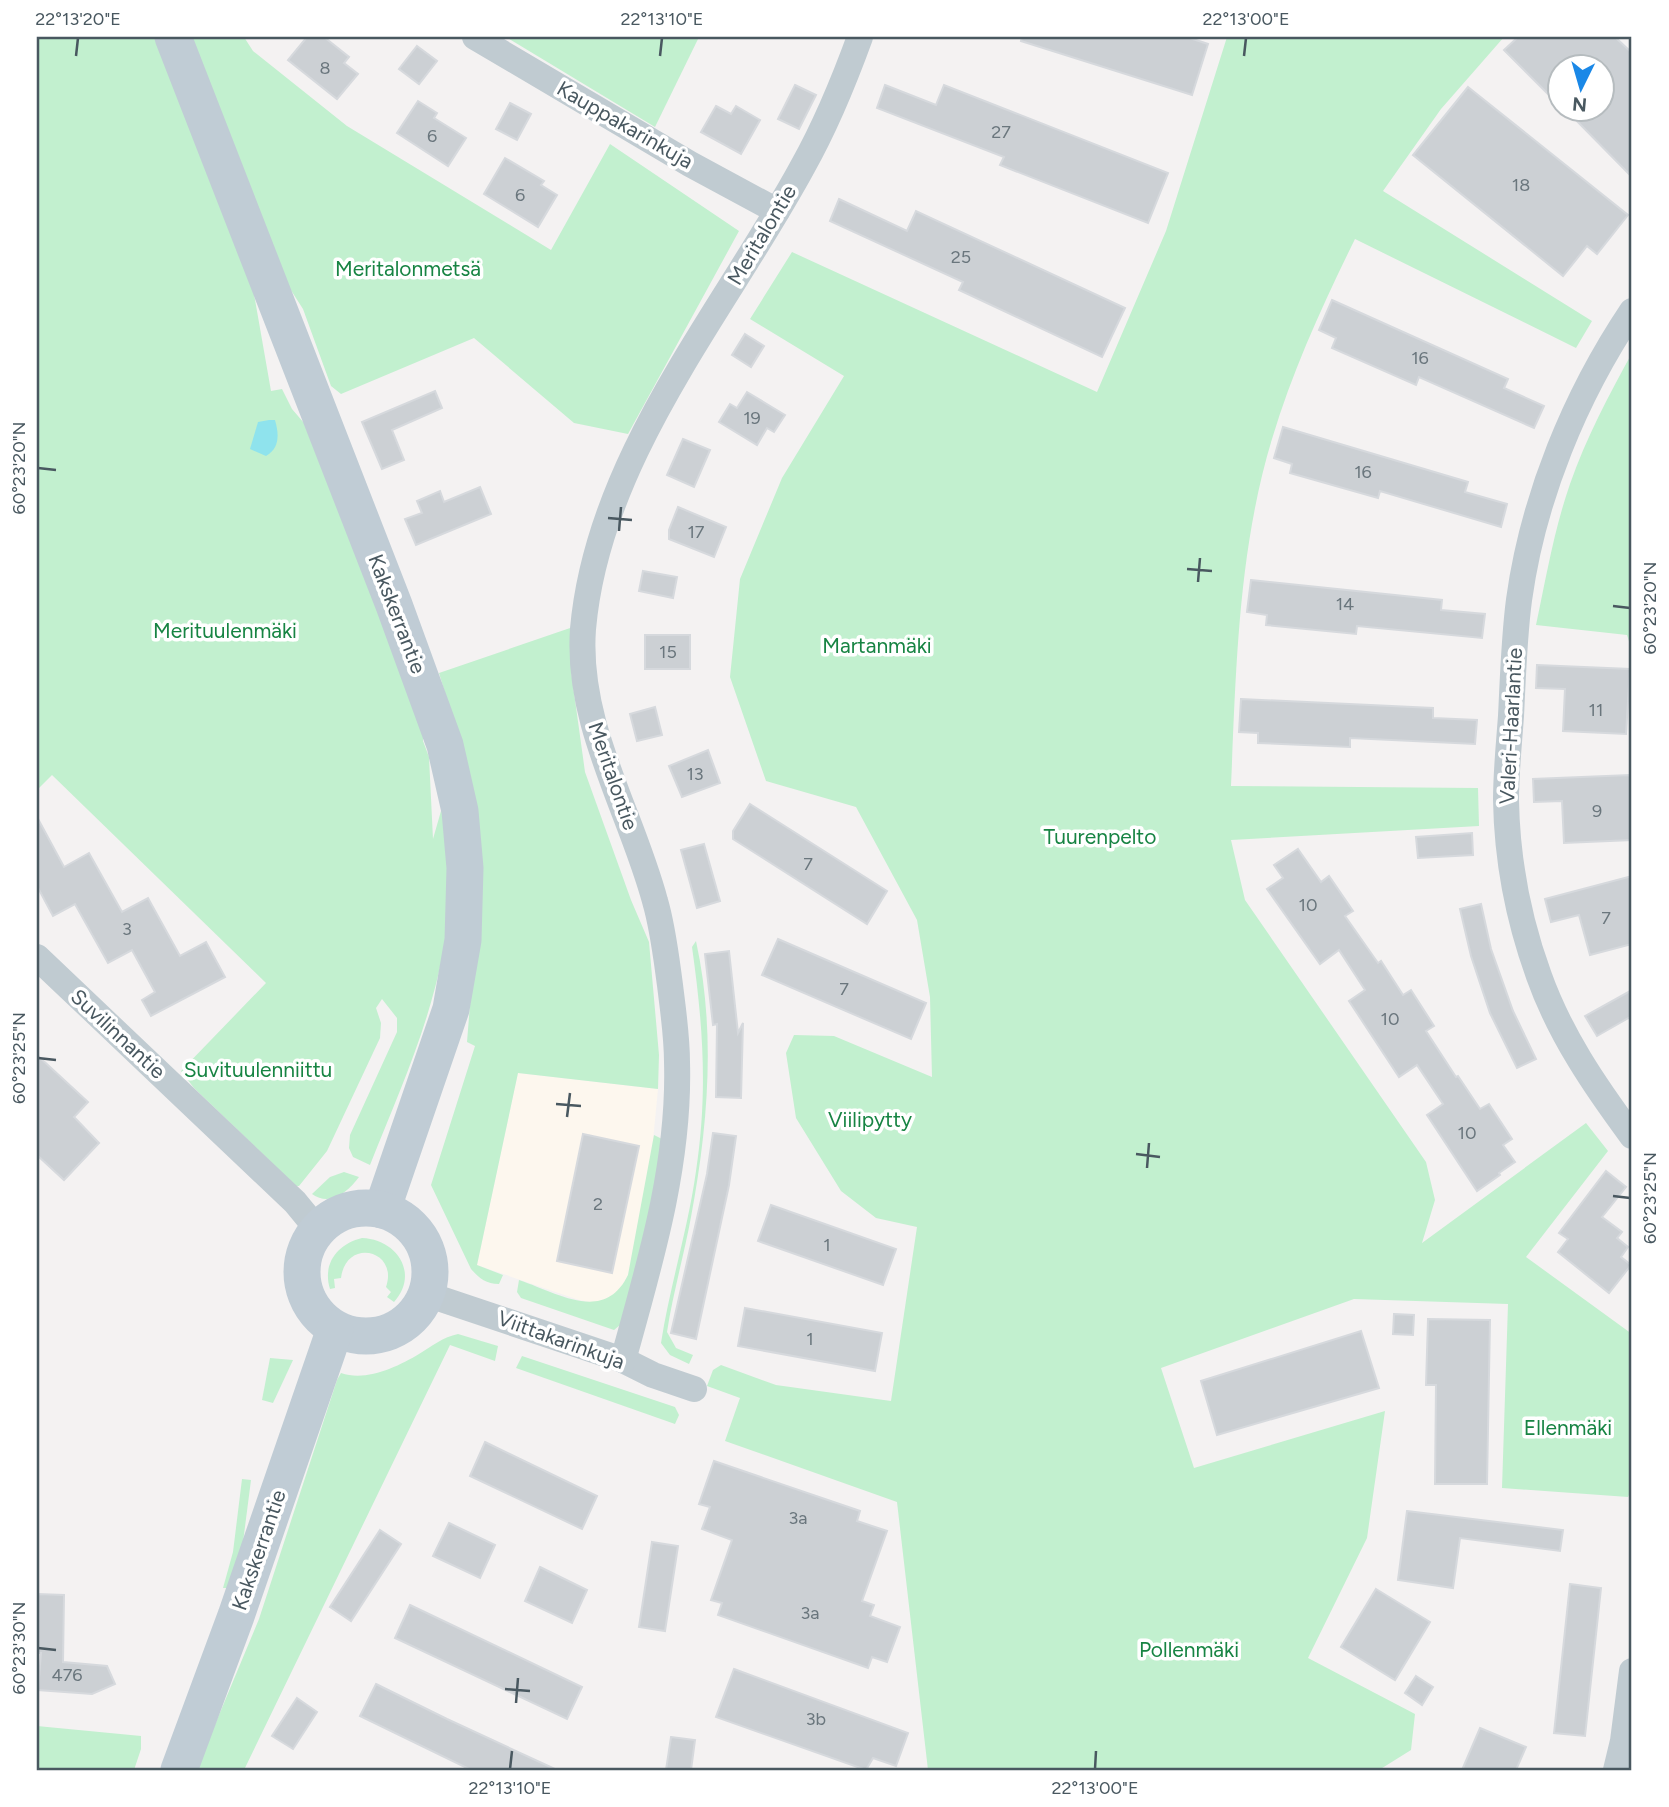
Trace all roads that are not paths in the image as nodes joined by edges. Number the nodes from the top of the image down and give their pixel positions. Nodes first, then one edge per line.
1 (173, 37) edge
2 (475, 37) edge
3 (860, 37) edge
4 (777, 211) junction
5 (1632, 311) edge
6 (37, 957) edge
7 (1632, 1136) edge
8 (382, 1210) junction
9 (318, 1230) junction
10 (426, 1294) junction
11 (335, 1329) junction
12 (623, 1360) junction
13 (694, 1389) dead end
14 (1632, 1671) edge
15 (179, 1770) edge
16 (1616, 1770) edge

1 - 8 street, Kakskerrantie
2 - 4 street, Kauppakarinkuja
3 - 4 street, Meritalontie
4 - 12 street, Meritalontie
5 - 7 street, Valeri-Haarlantie
6 - 9 street, Suvilinnantie
8 - 9 street
8 - 10 street
9 - 11 street
10 - 11 street
10 - 12 street, Viittakarinkuja
11 - 15 street, Kakskerrantie
12 - 13 street, Viittakarinkuja
14 - 16 street

